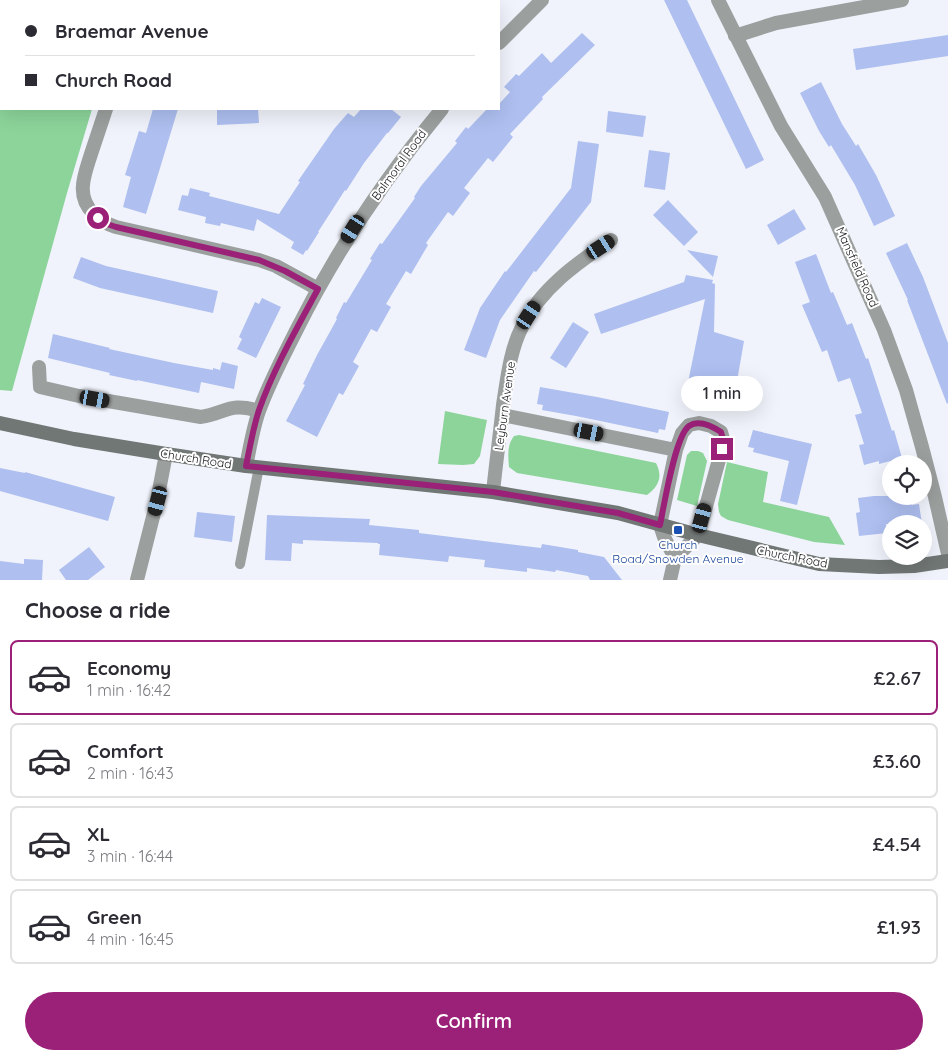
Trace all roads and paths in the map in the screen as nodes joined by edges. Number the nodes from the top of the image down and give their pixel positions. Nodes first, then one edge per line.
1 (542, 0) edge
2 (718, 0) edge
3 (902, 0) edge
4 (735, 36) junction
5 (500, 42) edge
6 (106, 110) edge
7 (441, 110) edge
8 (612, 240) dead end
9 (318, 289) junction
10 (39, 367) dead end
11 (259, 411) junction
12 (502, 415) junction
13 (0, 423) edge
14 (676, 450) junction
15 (166, 454) junction
16 (253, 466) junction
17 (493, 492) junction
18 (660, 525) junction
19 (698, 535) junction
20 (948, 554) edge
21 (675, 558) junction
22 (948, 561) edge
23 (240, 564) dead end
24 (136, 580) edge
25 (670, 580) edge

1 - 5 street
2 - 4 street, Mansfield Road
3 - 4 street
4 - 20 street, Mansfield Road
6 - 9 street
7 - 9 street, Balmoral Road
8 - 12 street, Leyburn Avenue
9 - 11 street, Balmoral Road
10 - 11 street
11 - 16 street, Balmoral Road
12 - 14 street
12 - 17 street, Leyburn Avenue
13 - 15 main road, Church Road
14 - 18 street
14 - 19 street
15 - 16 main road, Church Road
15 - 24 street
16 - 17 main road, Church Road
16 - 23 lane
17 - 18 main road, Church Road
18 - 19 main road, Church Road
18 - 21 street
19 - 21 street
19 - 22 main road, Church Road
21 - 25 street

